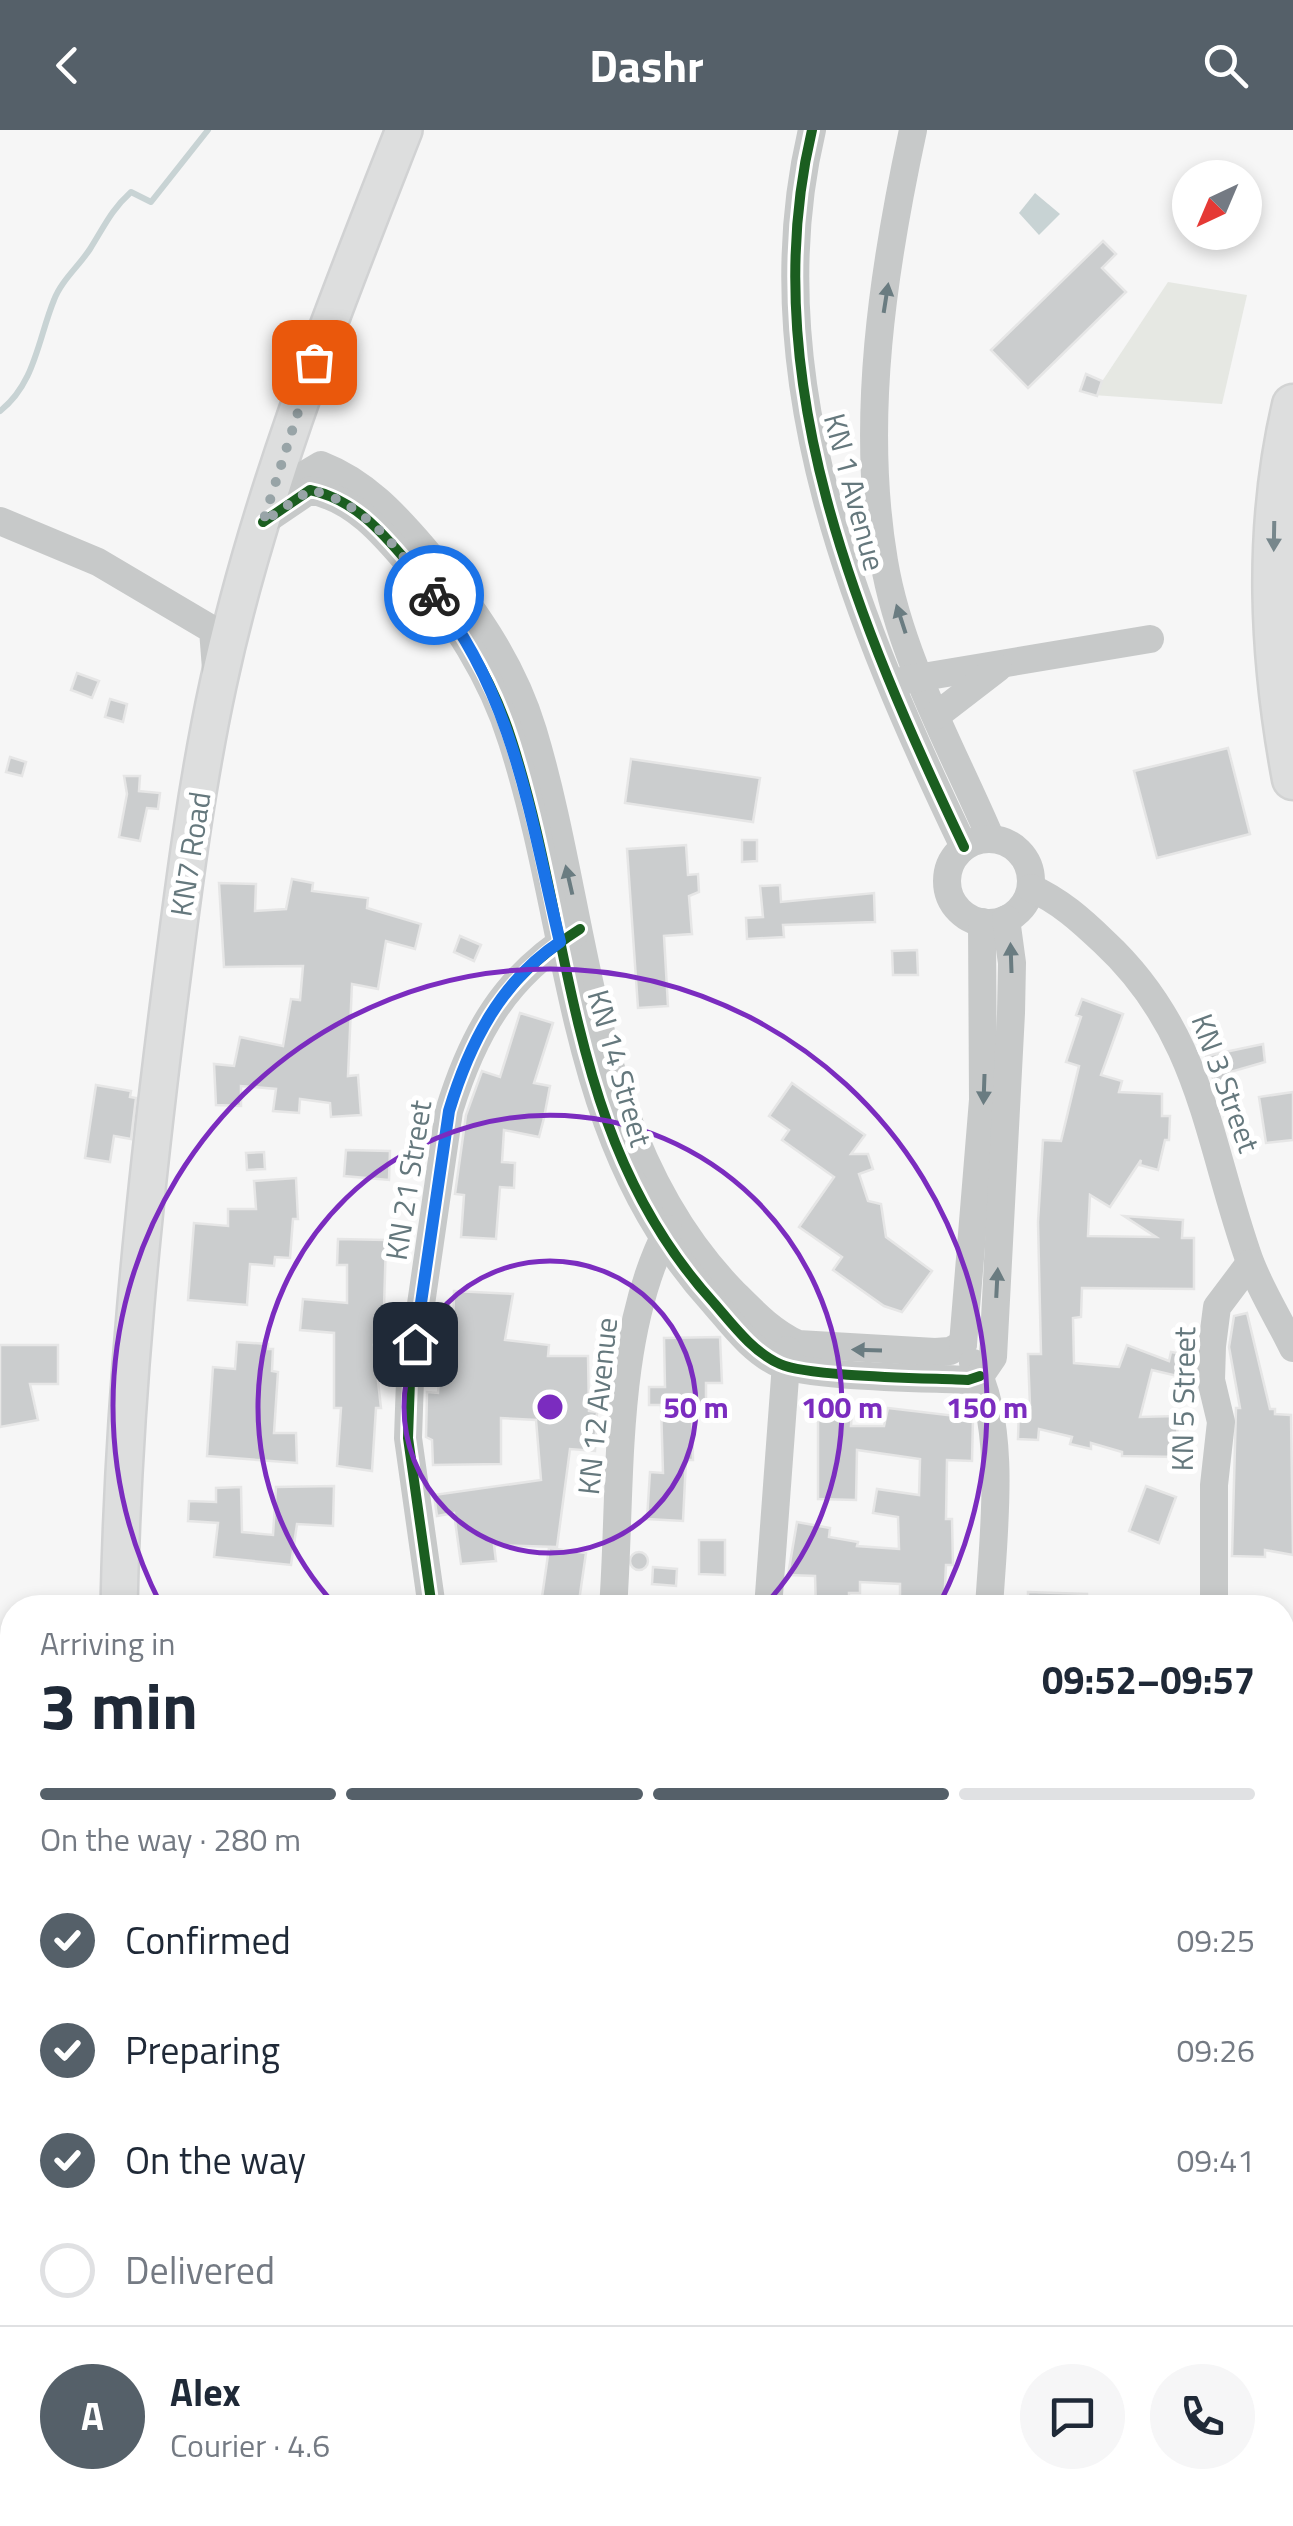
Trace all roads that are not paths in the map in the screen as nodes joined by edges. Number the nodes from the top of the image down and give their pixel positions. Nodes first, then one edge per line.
1 (404, 130) edge
2 (812, 130) edge
3 (913, 130) edge
4 (1293, 406) edge
5 (267, 508) junction
6 (0, 521) edge
7 (1150, 638) dead end
8 (1000, 668) junction
9 (920, 676) junction
10 (889, 684) junction
11 (218, 686) junction
12 (937, 715) junction
13 (1293, 779) edge
14 (977, 843) junction
15 (1031, 888) junction
16 (994, 920) junction
17 (570, 936) junction
18 (668, 1229) junction
19 (1250, 1262) junction
20 (962, 1344) junction
21 (1293, 1348) edge
22 (787, 1353) junction
23 (980, 1376) junction
24 (120, 1595) edge
25 (430, 1595) edge
26 (614, 1595) edge
27 (769, 1595) edge
28 (989, 1595) edge
29 (1214, 1595) edge

1 - 5 main road, KN7 Road
2 - 10 street, KN 1 Avenue
9 -> 3 street, KN 1 Avenue
4 -> 13 highway
5 - 11 main road, KN7 Road
5 - 17 street, KN 14 Street
6 - 11 street
7 - 8 street
8 - 9 street
8 - 12 street
9 - 10 street
9 - 12 street, KN 1 Avenue
10 - 14 street, KN 1 Avenue
11 - 24 main road, KN7 Road
12 - 14 street, KN 1 Avenue
14 - 15 street
14 - 16 street
15 - 16 street
15 - 19 street, KN 3 Street
16 -> 20 street
23 -> 16 street
17 - 18 street, KN 14 Street
17 - 25 street, KN 21 Street
18 - 22 street, KN 14 Street
18 - 26 street, KN 12 Avenue
19 - 21 street, KN 3 Street
19 - 29 street, KN 5 Street
20 -> 22 street, KN 14 Street
20 - 23 street
22 - 23 street
22 - 27 street
23 - 28 street

